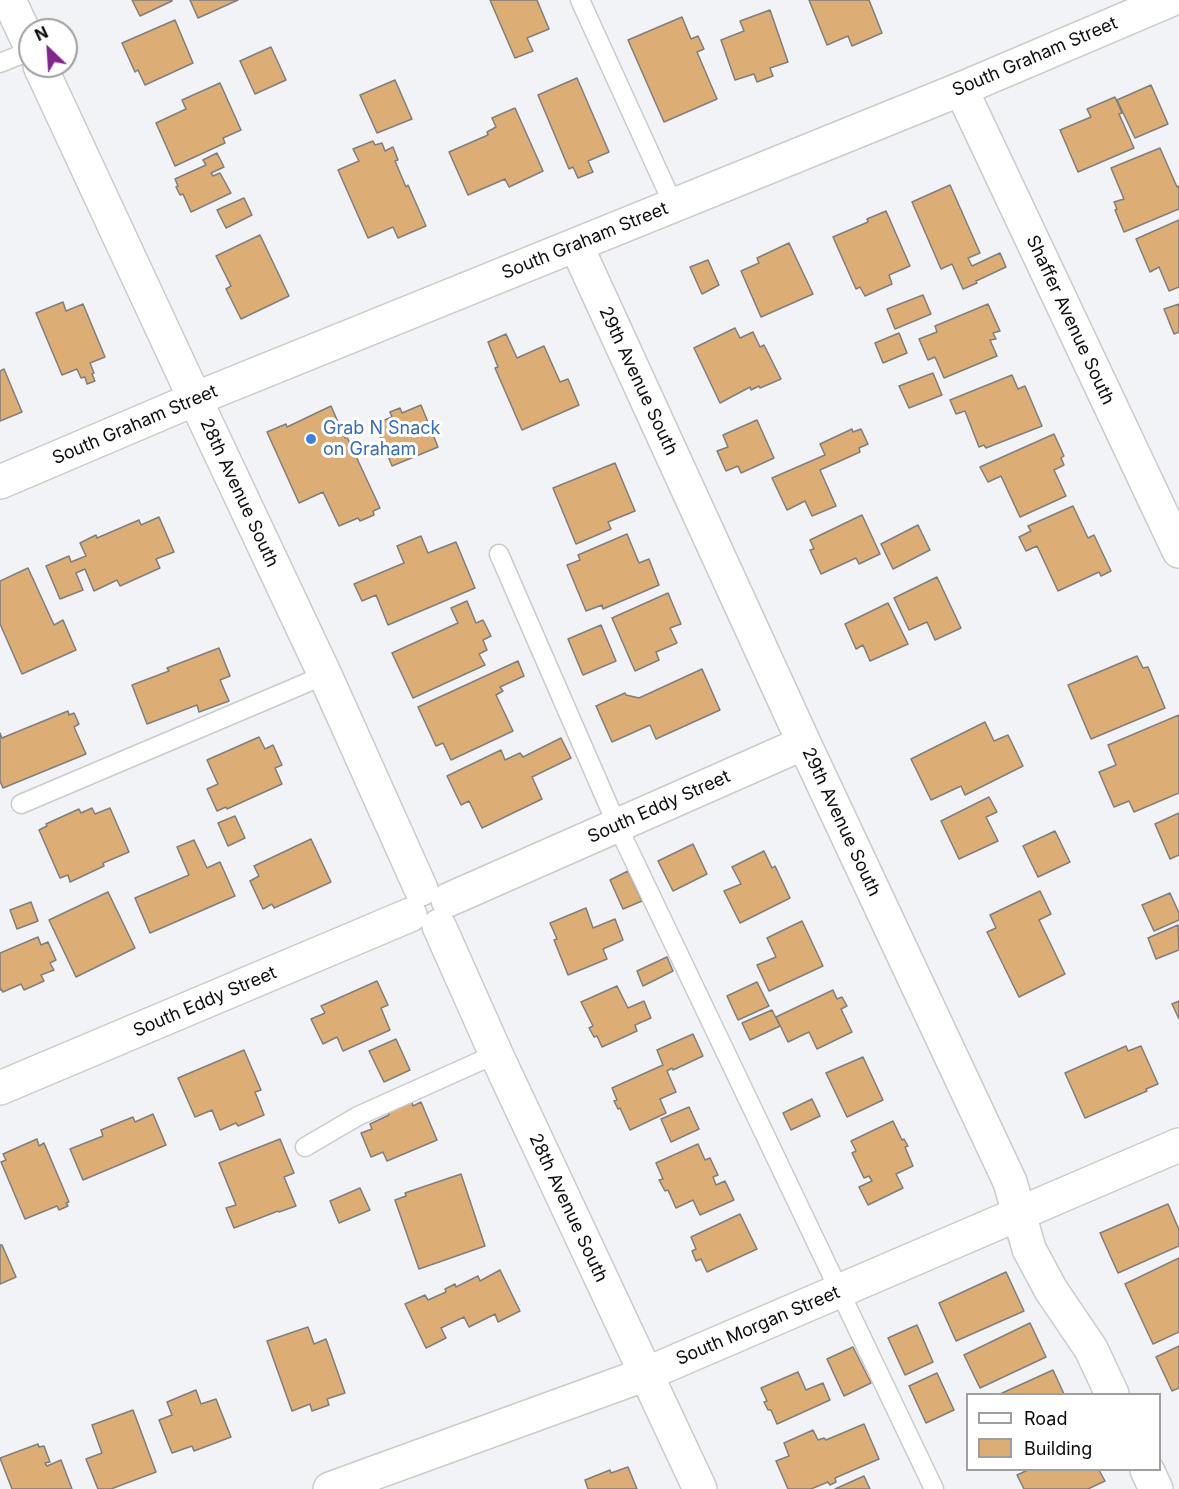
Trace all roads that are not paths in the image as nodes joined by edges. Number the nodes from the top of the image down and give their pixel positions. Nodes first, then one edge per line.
1 (9, 0) edge
2 (580, 0) edge
3 (1170, 0) edge
4 (18, 19) edge
5 (18, 56) edge
6 (0, 63) edge
7 (46, 78) edge
8 (961, 89) junction
9 (674, 206) junction
10 (576, 244) junction
11 (195, 399) junction
12 (0, 482) edge
13 (1179, 551) edge
14 (499, 554) dead end
15 (326, 675) junction
16 (804, 743) junction
17 (21, 804) dead end
18 (617, 825) junction
19 (429, 908) junction
20 (496, 1054) junction
21 (0, 1088) edge
22 (1179, 1145) edge
23 (305, 1147) dead end
24 (1019, 1214) junction
25 (839, 1291) junction
26 (646, 1374) junction
27 (1111, 1393) edge
28 (1147, 1471) edge
29 (330, 1489) edge
30 (700, 1489) edge
31 (934, 1489) edge
32 (1156, 1489) edge

1 - 4 street
2 - 9 lane
3 - 8 street, South Graham Street
5 - 6 lane
7 - 11 street, 28th Avenue South
8 - 9 street, South Graham Street
8 - 13 street, Shaffer Avenue South
9 - 10 street, South Graham Street
10 - 11 street, South Graham Street
10 - 16 street, 29th Avenue South
11 - 12 street, South Graham Street
11 - 15 street, 28th Avenue South
14 - 18 lane
15 - 17 lane
15 - 19 street, 28th Avenue South
16 - 18 street, South Eddy Street
16 - 24 street, 29th Avenue South
18 - 19 street, South Eddy Street
18 - 25 lane
19 - 20 street, 28th Avenue South
19 - 21 street, South Eddy Street
20 - 23 lane
20 - 26 street, 28th Avenue South
22 - 24 street, South Morgan Street
24 - 25 street, South Morgan Street
24 - 27 street, 29th Avenue South
25 - 26 street, South Morgan Street
25 - 31 lane
26 - 29 street, South Morgan Street
26 - 30 street, 28th Avenue South
28 - 32 street

